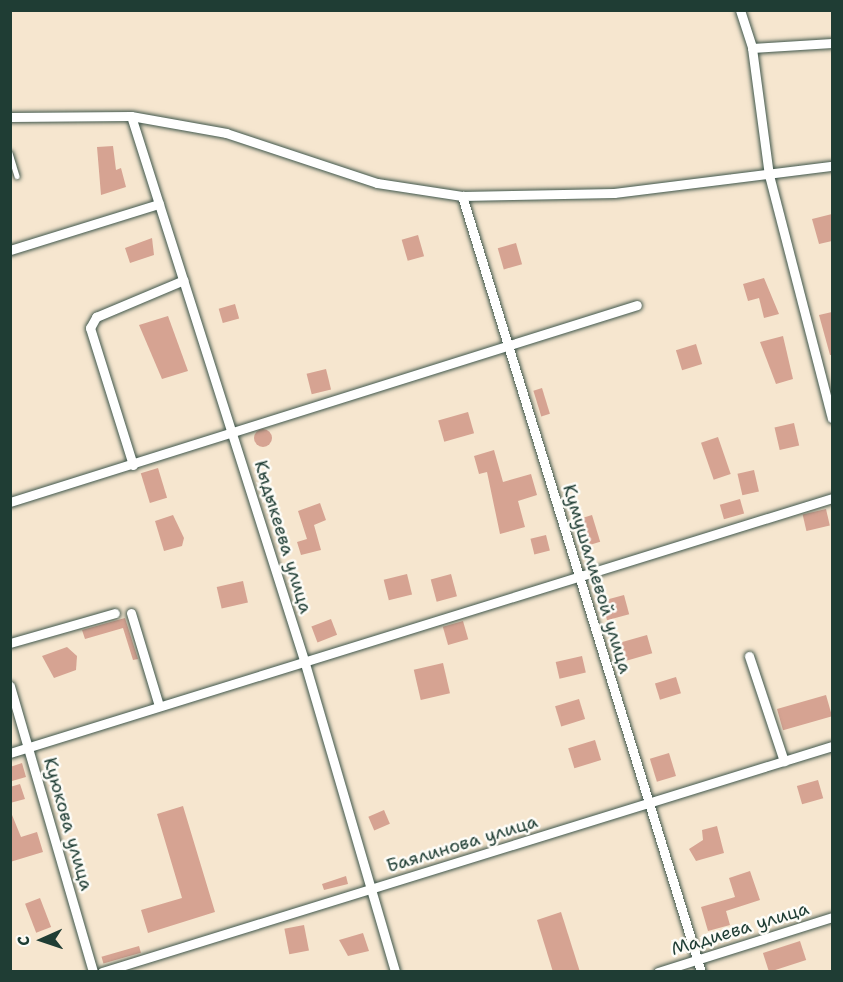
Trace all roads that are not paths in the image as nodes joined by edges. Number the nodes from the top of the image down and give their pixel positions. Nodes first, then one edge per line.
1 (740, 10) edge
2 (832, 43) edge
3 (752, 48) junction
4 (131, 116) junction
5 (10, 117) edge
6 (10, 153) edge
7 (832, 165) edge
8 (769, 175) junction
9 (17, 176) dead end
10 (462, 195) junction
11 (159, 204) junction
12 (10, 250) edge
13 (184, 280) junction
14 (637, 305) dead end
15 (508, 346) junction
16 (832, 418) edge
17 (234, 434) junction
18 (133, 465) junction
19 (832, 498) edge
20 (10, 502) edge
21 (579, 575) junction
22 (131, 612) dead end
23 (115, 613) dead end
24 (10, 643) edge
25 (749, 656) dead end
26 (304, 660) junction
27 (10, 686) edge
28 (159, 706) junction
29 (832, 746) edge
30 (29, 747) junction
31 (10, 753) edge
32 (784, 761) junction
33 (650, 804) junction
34 (372, 889) junction
35 (832, 917) edge
36 (698, 959) junction
37 (93, 972) edge
38 (102, 972) edge
39 (394, 972) edge
40 (658, 972) edge
41 (701, 972) edge

1 - 3 street
2 - 3 street
3 - 8 street
4 - 5 street
4 - 10 street
4 - 11 street, Кыдыкеева улица
6 - 9 lane
7 - 8 street
8 - 10 street
8 - 16 street
10 - 15 street, Кумушалиевой улица
11 - 12 street
11 - 13 street, Кыдыкеева улица
13 - 17 street, Кыдыкеева улица
13 - 18 street
14 - 15 street
15 - 17 street
15 - 21 street, Кумушалиевой улица
17 - 18 street
17 - 26 street, Кыдыкеева улица
18 - 20 street
19 - 21 street
21 - 26 street
21 - 33 street, Кумушалиевой улица
22 - 28 street
23 - 24 street
25 - 32 street
26 - 28 street
26 - 34 street, Кыдыкеева улица
27 - 30 street, Куюкова улица
28 - 30 street
29 - 32 street, Баялинова улица
30 - 31 street
30 - 37 street, Куюкова улица
32 - 33 street, Баялинова улица
33 - 34 street, Баялинова улица
33 - 36 street, Кумушалиевой улица
34 - 38 street, Баялинова улица
34 - 39 street, Кыдыкеева улица
35 - 36 street, Мадиева улица
36 - 40 street, Мадиева улица
36 - 41 street, Кумушалиевой улица

